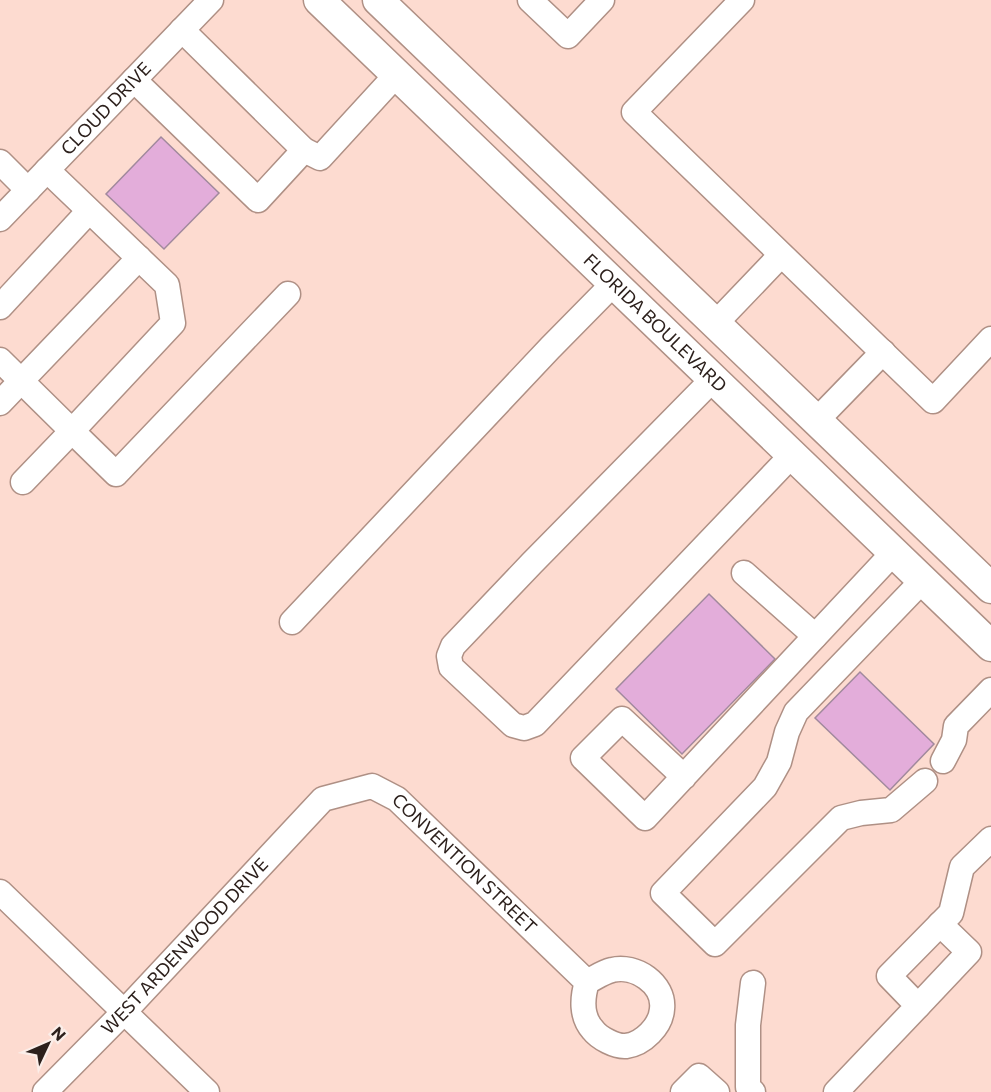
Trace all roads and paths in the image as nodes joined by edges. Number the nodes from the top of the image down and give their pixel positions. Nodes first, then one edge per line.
1 (212, 0) edge
2 (319, 0) edge
3 (378, 0) edge
4 (530, 0) edge
5 (602, 0) edge
6 (742, 0) edge
7 (182, 30) junction
8 (396, 74) junction
9 (134, 80) junction
10 (304, 150) junction
11 (0, 162) edge
12 (47, 170) junction
13 (28, 190) junction
14 (89, 211) junction
15 (0, 219) edge
16 (781, 255) junction
17 (139, 258) junction
18 (614, 283) junction
19 (288, 294) dead end
20 (0, 307) edge
21 (715, 324) junction
22 (991, 339) edge
23 (883, 352) junction
24 (0, 360) edge
25 (714, 378) junction
26 (21, 381) junction
27 (0, 403) edge
28 (816, 421) junction
29 (72, 431) junction
30 (792, 455) junction
31 (23, 482) dead end
32 (894, 552) junction
33 (744, 573) dead end
34 (923, 580) junction
35 (991, 588) edge
36 (292, 622) dead end
37 (815, 636) junction
38 (991, 646) edge
39 (991, 690) edge
40 (943, 761) dead end
41 (684, 777) dead end
42 (925, 781) dead end
43 (323, 799) joint
44 (991, 839) edge
45 (0, 892) edge
46 (939, 924) junction
47 (587, 982) dead end
48 (753, 983) dead end
49 (918, 1006) junction
50 (124, 1012) junction
51 (45, 1092) edge
52 (207, 1092) edge
53 (683, 1092) edge
54 (717, 1092) edge
55 (753, 1092) edge
56 (836, 1092) edge

1 - 7 street, CLOUD DRIVE
2 - 8 main road, FLORIDA BOULEVARD
3 - 21 main road
4 - 5 street
6 - 16 street
7 - 9 street, CLOUD DRIVE
7 - 10 street
8 - 10 street
8 - 18 main road, FLORIDA BOULEVARD
9 - 10 street
9 - 12 street, CLOUD DRIVE
11 - 13 street
12 - 13 street, CLOUD DRIVE
12 - 14 street
13 - 15 street, CLOUD DRIVE
14 - 17 street
14 - 20 street
16 - 21 street
16 - 23 street
17 - 26 street
17 - 29 street
18 - 25 main road, FLORIDA BOULEVARD
18 - 36 street
19 - 29 street
21 - 28 main road
22 - 23 street
23 - 28 street
24 - 26 street
25 - 30 main road, FLORIDA BOULEVARD
25 - 30 street
26 - 27 street
26 - 29 street
28 - 35 main road
29 - 31 street
30 - 32 main road, FLORIDA BOULEVARD
32 - 34 main road, FLORIDA BOULEVARD
32 - 37 street
33 - 37 street
34 - 38 main road, FLORIDA BOULEVARD
34 - 42 street
37 - 41 street
39 - 40 street
43 - 47 street, CONVENTION STREET
43 - 50 street, WEST ARDENWOOD DRIVE
44 - 46 street
45 - 50 street
46 - 49 street
46 - 49 street
48 - 55 street
49 - 56 street
50 - 51 street, WEST ARDENWOOD DRIVE
50 - 52 street
53 - 54 street

